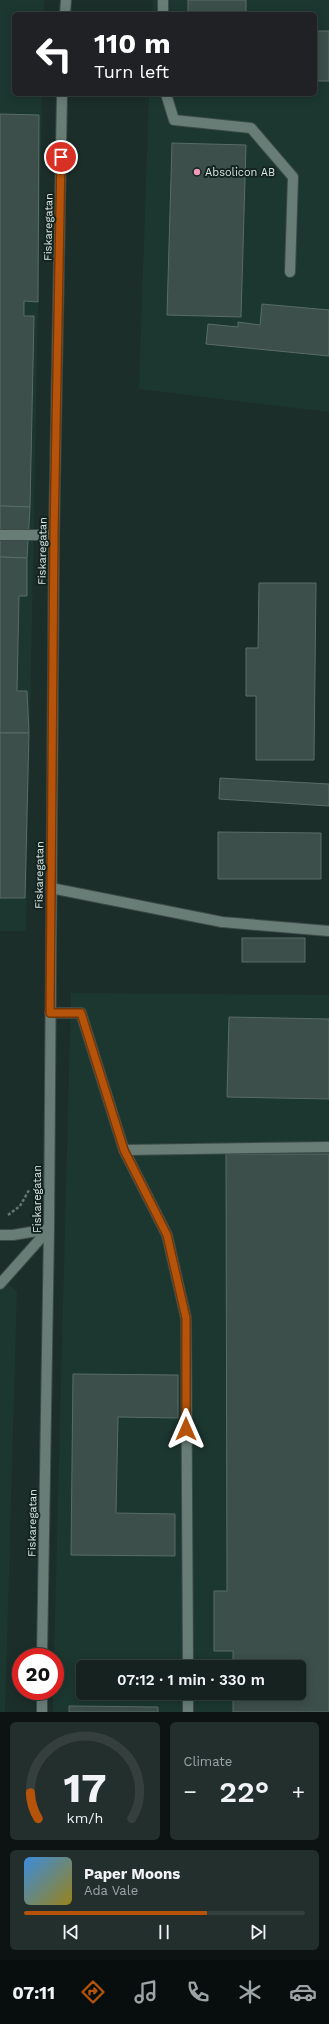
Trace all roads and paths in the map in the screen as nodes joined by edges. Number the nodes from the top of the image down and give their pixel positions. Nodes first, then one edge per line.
1 (66, 0) edge
2 (164, 0) edge
3 (65, 12) edge
4 (163, 12) edge
5 (62, 96) edge
6 (167, 96) edge
7 (290, 272) dead end
8 (0, 535) edge
9 (54, 535) junction
10 (51, 888) junction
11 (329, 931) edge
12 (50, 1013) junction
13 (329, 1147) edge
14 (124, 1150) junction
15 (49, 1229) junction
16 (0, 1235) edge
17 (0, 1284) edge
18 (42, 1648) edge
19 (188, 1660) edge
20 (42, 1700) edge
21 (188, 1700) edge
22 (42, 1712) edge
23 (188, 1712) edge

1 - 3 street
2 - 4 street
5 - 9 street, Fiskaregatan
6 - 7 street
8 - 9 street
9 - 10 street, Fiskaregatan
10 - 11 street
10 - 12 street, Fiskaregatan
12 - 14 street
12 - 15 street, Fiskaregatan
13 - 14 street
14 - 19 street
15 - 16 street
15 - 17 street
15 - 18 street, Fiskaregatan
20 - 22 street
21 - 23 street

